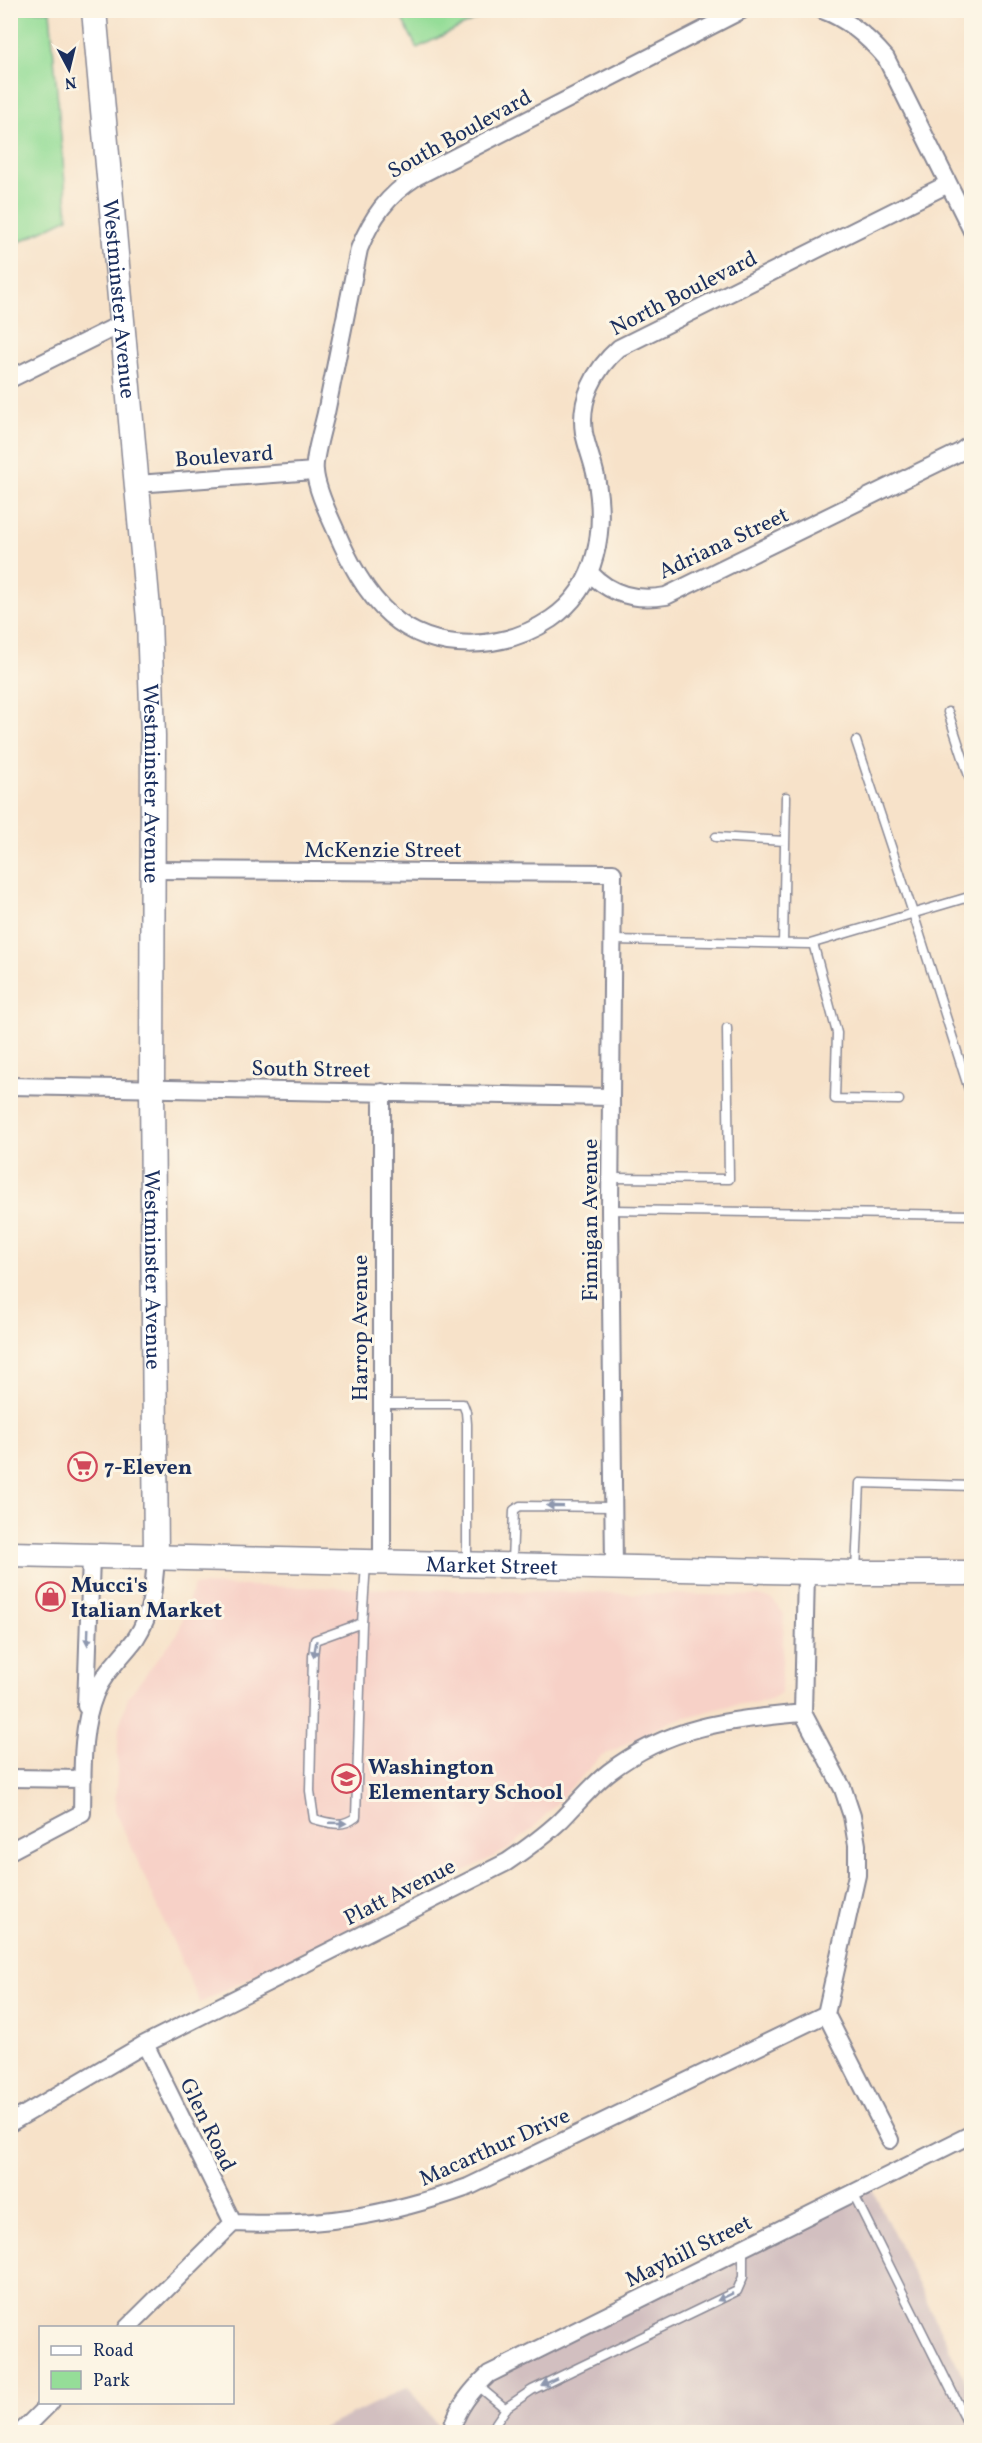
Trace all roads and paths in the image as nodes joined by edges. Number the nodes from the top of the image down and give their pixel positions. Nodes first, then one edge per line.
1 (94, 10) edge
2 (742, 10) edge
3 (822, 10) edge
4 (948, 184) junction
5 (972, 231) edge
6 (123, 323) junction
7 (10, 379) edge
8 (972, 443) edge
9 (314, 471) junction
10 (137, 484) junction
11 (590, 573) junction
12 (948, 712) dead end
13 (856, 741) dead end
14 (972, 785) edge
15 (786, 797) dead end
16 (716, 837) dead end
17 (785, 841) junction
18 (152, 870) junction
19 (614, 873) joint
20 (972, 896) edge
21 (913, 913) junction
22 (613, 940) junction
23 (783, 943) junction
24 (813, 943) junction
25 (727, 1028) dead end
26 (10, 1086) edge
27 (152, 1088) junction
28 (382, 1092) junction
29 (611, 1097) junction
30 (972, 1099) edge
31 (899, 1100) dead end
32 (611, 1178) junction
33 (610, 1210) junction
34 (972, 1215) edge
35 (382, 1404) junction
36 (972, 1486) edge
37 (613, 1508) junction
38 (10, 1554) edge
39 (91, 1557) junction
40 (156, 1558) junction
41 (374, 1563) junction
42 (467, 1565) junction
43 (512, 1566) junction
44 (614, 1567) junction
45 (806, 1572) junction
46 (856, 1573) junction
47 (972, 1573) edge
48 (362, 1623) junction
49 (803, 1713) junction
50 (85, 1729) junction
51 (10, 1778) edge
52 (83, 1779) junction
53 (10, 1851) edge
54 (826, 2014) junction
55 (145, 2044) junction
56 (10, 2122) edge
57 (972, 2134) edge
58 (890, 2140) dead end
59 (853, 2193) junction
60 (233, 2223) junction
61 (743, 2248) junction
62 (129, 2326) edge
63 (477, 2385) junction
64 (50, 2404) edge
65 (506, 2409) junction
66 (22, 2432) edge
67 (972, 2432) edge
68 (451, 2433) edge
69 (490, 2433) edge

1 - 6 street, Westminster Avenue
2 - 9 street, South Boulevard
3 - 4 street
4 - 5 street
4 - 11 street, North Boulevard
6 - 7 street
6 - 10 street, Westminster Avenue
8 - 11 street, Adriana Street
9 - 10 street, Boulevard
9 - 11 street
10 - 18 street, Westminster Avenue
12 - 14 lane
13 - 21 lane
15 - 17 lane
16 - 17 lane
17 - 23 lane
18 - 19 street, McKenzie Street
18 - 27 street, Westminster Avenue
19 - 22 street, Finnigan Avenue
20 - 21 lane
21 - 24 lane
21 - 30 lane
22 - 23 lane
22 - 29 street, Finnigan Avenue
23 - 24 lane
24 - 31 lane
25 - 32 lane
26 - 27 street, South Street
27 - 28 street, South Street
27 - 40 street, Westminster Avenue
28 - 29 street, South Street
28 - 35 street, Harrop Avenue
29 - 32 street, Finnigan Avenue
32 - 33 street, Finnigan Avenue
33 - 34 lane
33 - 37 street, Finnigan Avenue
35 - 41 street, Harrop Avenue
35 - 42 lane
36 - 46 lane
37 -> 43 lane
37 - 44 street, Finnigan Avenue
38 - 39 street, Market Street
39 - 40 street, Market Street
39 -> 50 street
40 - 41 street, Market Street
40 - 50 street
41 - 42 street, Market Street
41 - 48 lane
42 - 43 street, Market Street
43 - 44 street, Market Street
44 - 45 street, Market Street
45 - 46 street, Market Street
45 - 49 street
46 - 47 street, Market Street
48 -> 48 lane
49 - 54 street
49 - 55 street, Platt Avenue
50 - 52 street
51 - 52 street
52 - 53 street
54 - 58 street
54 - 60 street, Macarthur Drive
55 - 56 street, Platt Avenue
55 - 60 street, Glen Road
57 - 59 street, Mayhill Street
59 - 61 street, Mayhill Street
59 - 67 lane
60 - 62 street
61 - 63 street, Mayhill Street
61 -> 65 lane
63 - 65 lane
63 - 68 street, Mayhill Street
64 - 66 street
65 - 69 lane

